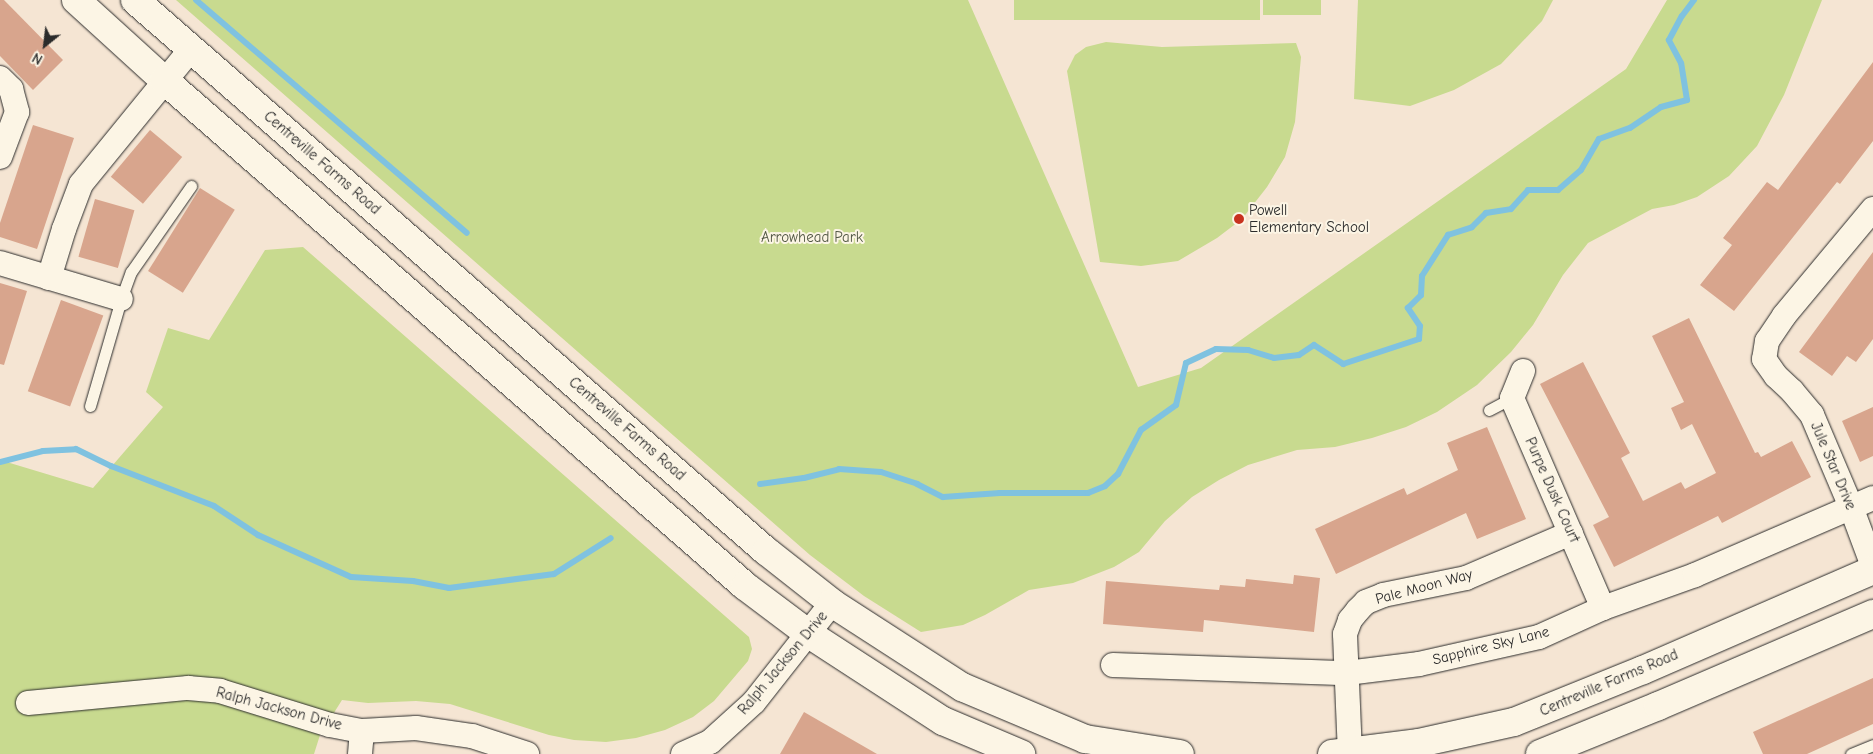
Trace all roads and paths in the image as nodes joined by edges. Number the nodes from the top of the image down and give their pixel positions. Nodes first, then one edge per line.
1 (76, 0) edge
2 (135, 0) edge
3 (191, 49) junction
4 (0, 78) edge
5 (164, 80) junction
6 (0, 157) edge
7 (191, 186) dead end
8 (1873, 209) edge
9 (0, 262) edge
10 (49, 278) junction
11 (121, 299) junction
12 (1523, 371) dead end
13 (1512, 398) junction
14 (90, 406) dead end
15 (1489, 410) dead end
16 (1873, 498) edge
17 (1851, 507) junction
18 (1571, 534) junction
19 (1873, 568) edge
20 (832, 603) junction
21 (1603, 608) junction
22 (1873, 614) edge
23 (809, 634) junction
24 (1113, 665) dead end
25 (1346, 672) junction
26 (28, 703) dead end
27 (362, 730) junction
28 (1873, 745) edge
29 (1344, 753) edge
30 (360, 754) edge
31 (527, 754) edge
32 (683, 754) edge
33 (1021, 754) edge
34 (1180, 754) edge
35 (1540, 754) edge
36 (1851, 754) edge

1 - 5 street
2 - 3 street, Centreville Farms Road
3 - 5 street
3 - 20 street, Centreville Farms Road
4 - 6 street
5 - 10 street
5 - 23 street
7 - 11 lane
8 - 17 street, Jule Star Drive
9 - 10 street
10 - 11 street
11 - 14 lane
12 - 13 street
13 - 15 lane
13 - 18 street, Purpe Dusk Court
16 - 17 street, Sapphire Sky Lane
17 - 19 street, Jule Star Drive
17 - 21 street, Sapphire Sky Lane
18 - 21 street, Purpe Dusk Court
18 - 25 street, Pale Moon Way
19 - 29 street, Centreville Farms Road
20 - 23 street, Ralph Jackson Drive
20 - 34 street, Centreville Farms Road
21 - 25 street, Sapphire Sky Lane
22 - 35 street
23 - 32 street, Ralph Jackson Drive
23 - 33 street
24 - 25 street, Sapphire Sky Lane
25 - 29 street, Pale Moon Way
26 - 27 street, Ralph Jackson Drive
27 - 30 street
27 - 31 street, Ralph Jackson Drive
28 - 36 lane

